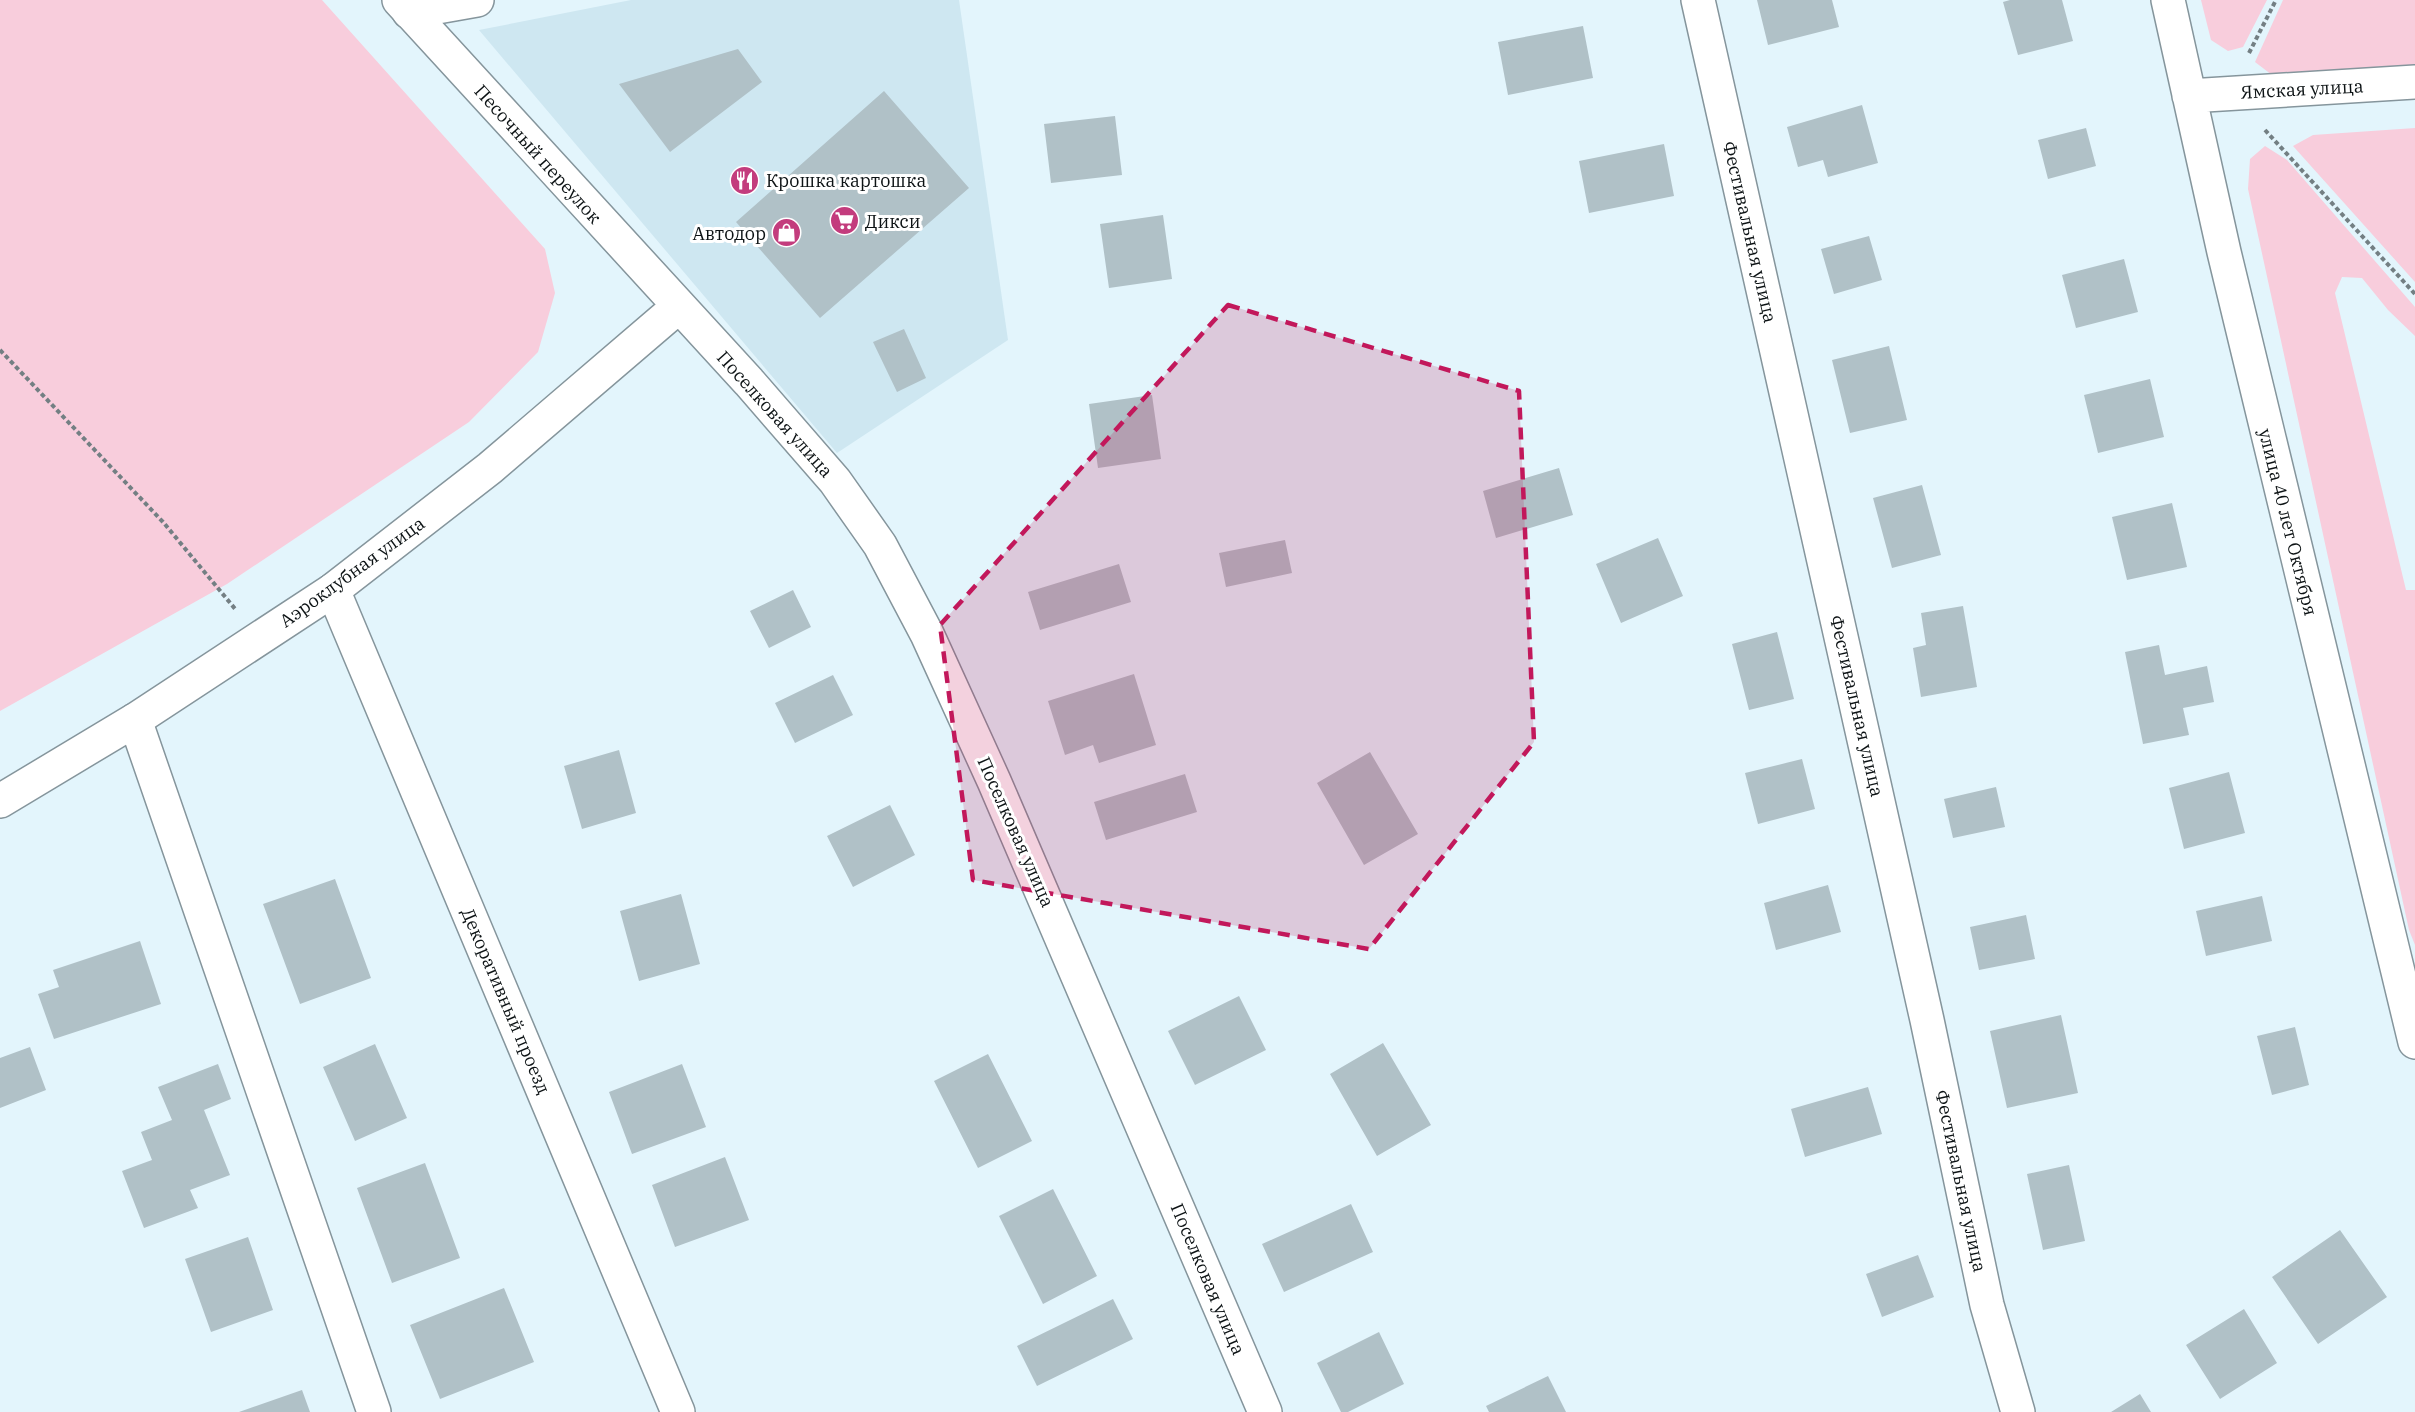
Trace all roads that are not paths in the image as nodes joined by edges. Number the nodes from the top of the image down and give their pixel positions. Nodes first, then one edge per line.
1 (477, 0) edge
2 (1698, 0) edge
3 (2168, 0) edge
4 (404, 6) edge
5 (2415, 82) edge
6 (2189, 96) junction
7 (678, 307) junction
8 (333, 590) junction
9 (135, 720) junction
10 (0, 801) edge
11 (2415, 1042) edge
12 (374, 1412) edge
13 (678, 1412) edge
14 (1265, 1412) edge
15 (2018, 1412) edge

1 - 4 street
2 - 15 street, Фестивальная улица
3 - 6 street, улица 40 лет Октября
4 - 7 street, Песочный переулок
5 - 6 street, Ямская улица
6 - 11 street, улица 40 лет Октября
7 - 8 street, Аэроклубная улица
7 - 14 street, Поселковая улица
8 - 9 street, Аэроклубная улица
8 - 13 street, Декоративный проезд
9 - 10 street, Аэроклубная улица
9 - 12 street

